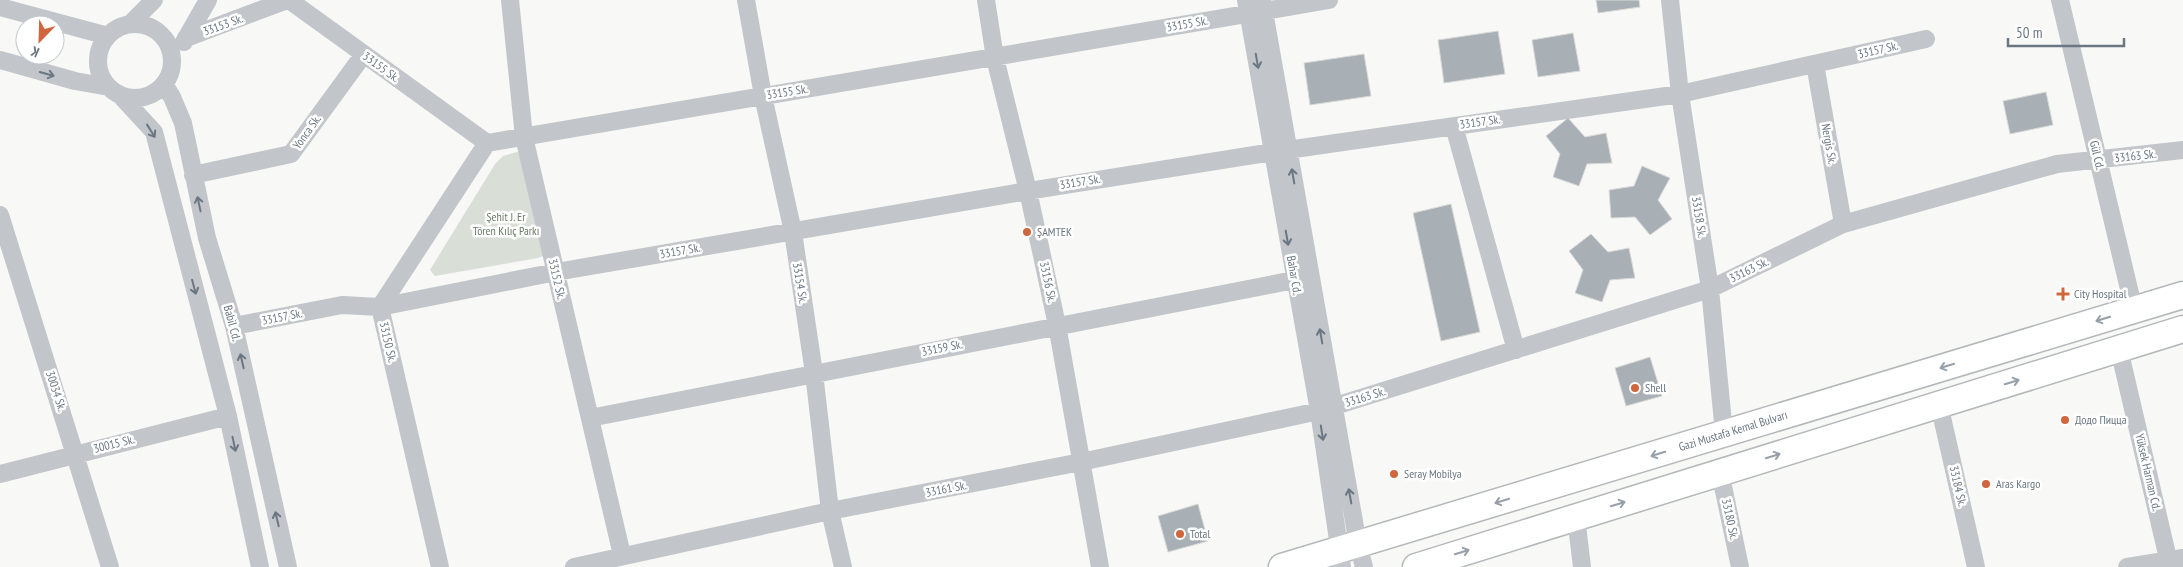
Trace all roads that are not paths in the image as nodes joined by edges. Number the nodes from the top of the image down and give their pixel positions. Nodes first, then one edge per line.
1 (154, 0) edge
2 (208, 0) edge
3 (288, 0) edge
4 (510, 0) edge
5 (746, 0) edge
6 (986, 0) edge
7 (1329, 0) edge
8 (1670, 0) edge
9 (2060, 0) edge
10 (1255, 6) edge
11 (0, 7) edge
12 (130, 24) junction
13 (108, 36) junction
14 (186, 38) junction
15 (1926, 39) dead end
16 (364, 54) junction
17 (995, 58) junction
18 (0, 60) edge
19 (1815, 64) junction
20 (172, 65) junction
21 (164, 84) junction
22 (114, 90) junction
23 (1680, 94) junction
24 (763, 96) junction
25 (1454, 126) junction
26 (524, 137) junction
27 (487, 143) junction
28 (1281, 150) junction
29 (2183, 150) edge
30 (2098, 160) junction
31 (193, 175) junction
32 (1028, 190) junction
33 (0, 215) edge
34 (1843, 224) junction
35 (793, 232) junction
36 (556, 272) junction
37 (1294, 280) junction
38 (1710, 289) junction
39 (2183, 294) edge
40 (380, 307) junction
41 (2134, 310) junction
42 (1057, 325) junction
43 (234, 326) junction
44 (2183, 329) edge
45 (2119, 349) junction
46 (1516, 350) junction
47 (814, 373) junction
48 (1939, 404) junction
49 (1326, 409) junction
50 (228, 416) junction
51 (590, 418) junction
52 (1724, 434) junction
53 (76, 453) junction
54 (1081, 462) junction
55 (1720, 472) junction
56 (0, 474) edge
57 (830, 512) junction
58 (1576, 517) junction
59 (622, 555) junction
60 (1351, 557) edge
61 (2174, 562) edge
62 (110, 567) edge
63 (260, 567) edge
64 (288, 567) edge
65 (440, 567) edge
66 (574, 567) edge
67 (843, 567) edge
68 (1100, 567) edge
69 (1282, 567) edge
70 (1416, 567) edge
71 (1582, 567) edge
72 (1740, 567) edge
73 (1976, 567) edge
74 (2127, 567) edge

1 - 12 street
2 - 14 street
3 - 14 street, 33153 Sk.
3 - 16 street, 33155 Sk.
4 - 26 street, 33152 Sk.
5 - 24 street, 33154 Sk.
6 - 17 street, 33156 Sk.
7 - 10 street, 33155 Sk.
8 - 23 street, 33158 Sk.
9 - 30 street, Gül Cd.
10 - 17 street, 33155 Sk.
10 - 28 street, Bahar Cd.
11 - 13 street
12 - 13 street
12 - 20 street
13 - 22 street
14 - 20 street
15 - 19 street, 33157 Sk.
16 - 27 street, 33155 Sk.
16 - 31 street, Yonca Sk.
17 - 24 street, 33155 Sk.
17 - 32 street, 33156 Sk.
18 -> 22 street
19 - 23 street, 33157 Sk.
19 - 34 street, Nergis Sk.
20 - 21 street
21 - 22 street
21 - 31 street, Babil Cd.
22 -> 50 street
23 - 25 street, 33157 Sk.
23 - 38 street, 33158 Sk.
24 - 26 street, 33155 Sk.
24 - 35 street, 33154 Sk.
25 - 28 street, 33157 Sk.
25 - 46 street
26 - 27 street, 33155 Sk.
26 - 36 street, 33152 Sk.
27 - 40 street, 33150 Sk.
28 - 32 street, 33157 Sk.
28 -> 37 street, Bahar Cd.
49 -> 28 street, Bahar Cd.
29 - 30 street, 33163 Sk.
30 - 34 street, 33163 Sk.
30 - 41 street, Gül Cd.
43 -> 31 street, Babil Cd.
32 - 35 street, 33157 Sk.
32 - 42 street, 33156 Sk.
33 - 53 street, 30034 Sk.
34 - 38 street, 33163 Sk.
35 - 36 street, 33157 Sk.
35 - 47 street, 33154 Sk.
36 - 40 street, 33157 Sk.
36 - 51 street, 33152 Sk.
37 - 42 street, 33159 Sk.
37 - 49 street, Bahar Cd.
38 - 46 street, 33163 Sk.
38 - 52 street, 33158 Sk.
39 - 41 highway, Gazi Mustafa Kemal Bulvarı
40 - 43 street, 33157 Sk.
40 - 65 street, 33150 Sk.
41 -> 52 highway, Gazi Mustafa Kemal Bulvarı
42 - 47 street, 33159 Sk.
42 - 54 street, 33156 Sk.
64 -> 43 street, Babil Cd.
44 - 45 highway
48 -> 45 highway
45 - 61 street, Yüksek Harman Cd.
46 - 49 street, 33163 Sk.
47 - 51 street, 33159 Sk.
47 - 57 street, 33154 Sk.
55 -> 48 highway
48 - 73 street, 33184 Sk.
49 - 54 street, 33161 Sk.
49 - 60 street, Bahar Cd.
50 - 53 street, 30015 Sk.
50 -> 63 street
51 - 59 street, 33152 Sk.
52 -> 60 highway, Gazi Mustafa Kemal Bulvarı
53 - 56 street, 30015 Sk.
53 - 62 street, 30034 Sk.
54 - 57 street, 33161 Sk.
54 - 68 street, 33156 Sk.
58 -> 55 highway
55 - 72 street, 33180 Sk.
57 - 59 street, 33161 Sk.
57 - 67 street, 33154 Sk.
70 -> 58 highway
58 - 71 street
59 - 66 street, 33161 Sk.
60 - 69 highway, Gazi Mustafa Kemal Bulvarı
61 - 74 street

